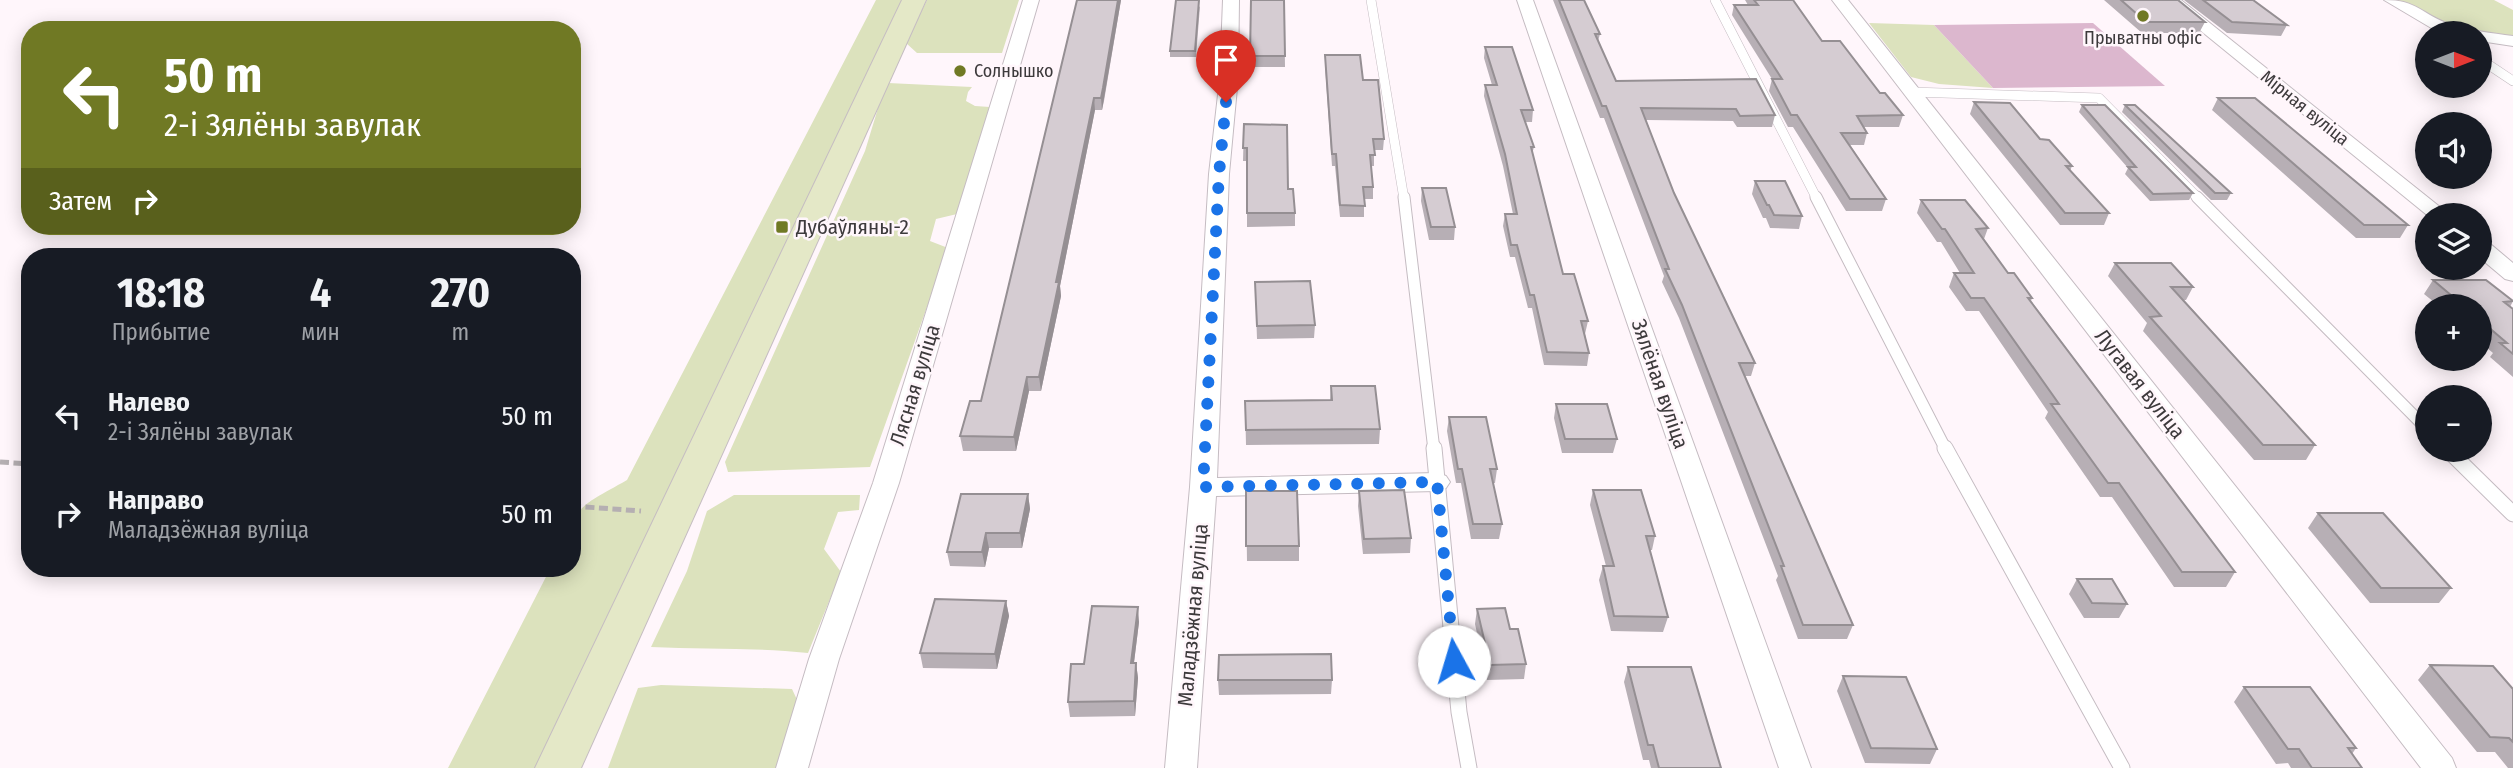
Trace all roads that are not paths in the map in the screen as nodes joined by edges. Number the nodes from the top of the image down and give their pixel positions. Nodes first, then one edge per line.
1 (914, 0) edge
2 (1031, 0) edge
3 (1231, 0) edge
4 (1371, 0) edge
5 (1525, 0) edge
6 (1715, 0) edge
7 (1840, 0) edge
8 (2171, 0) edge
9 (2392, 0) edge
10 (2410, 10) junction
11 (2426, 21) edge
12 (2431, 21) edge
13 (2492, 38) edge
14 (2513, 41) edge
15 (2492, 66) edge
16 (2513, 81) edge
17 (1912, 92) junction
18 (2425, 203) edge
19 (2492, 257) edge
20 (2513, 274) edge
21 (2415, 417) edge
22 (2460, 462) edge
23 (1437, 482) junction
24 (1203, 487) junction
25 (2513, 514) edge
26 (558, 768) edge
27 (792, 768) edge
28 (1181, 768) edge
29 (1469, 768) edge
30 (1795, 768) edge
31 (2122, 768) edge
32 (2440, 768) edge

1 - 26 main road
2 - 27 street, Лясная вуліца
3 - 24 street, Маладзёжная вуліца
4 - 23 lane
5 - 30 street, Зялёная вуліца
6 - 31 lane
7 - 17 street, Лугавая вуліца
8 - 18 street, Мірная вуліца
9 - 10 street
10 - 11 lane
10 - 12 street
13 - 14 street
15 - 16 lane
17 - 21 lane
17 - 32 street, Лугавая вуліца
19 - 20 street
22 - 25 lane
23 - 24 street
23 - 29 lane
24 - 28 street, Маладзёжная вуліца

